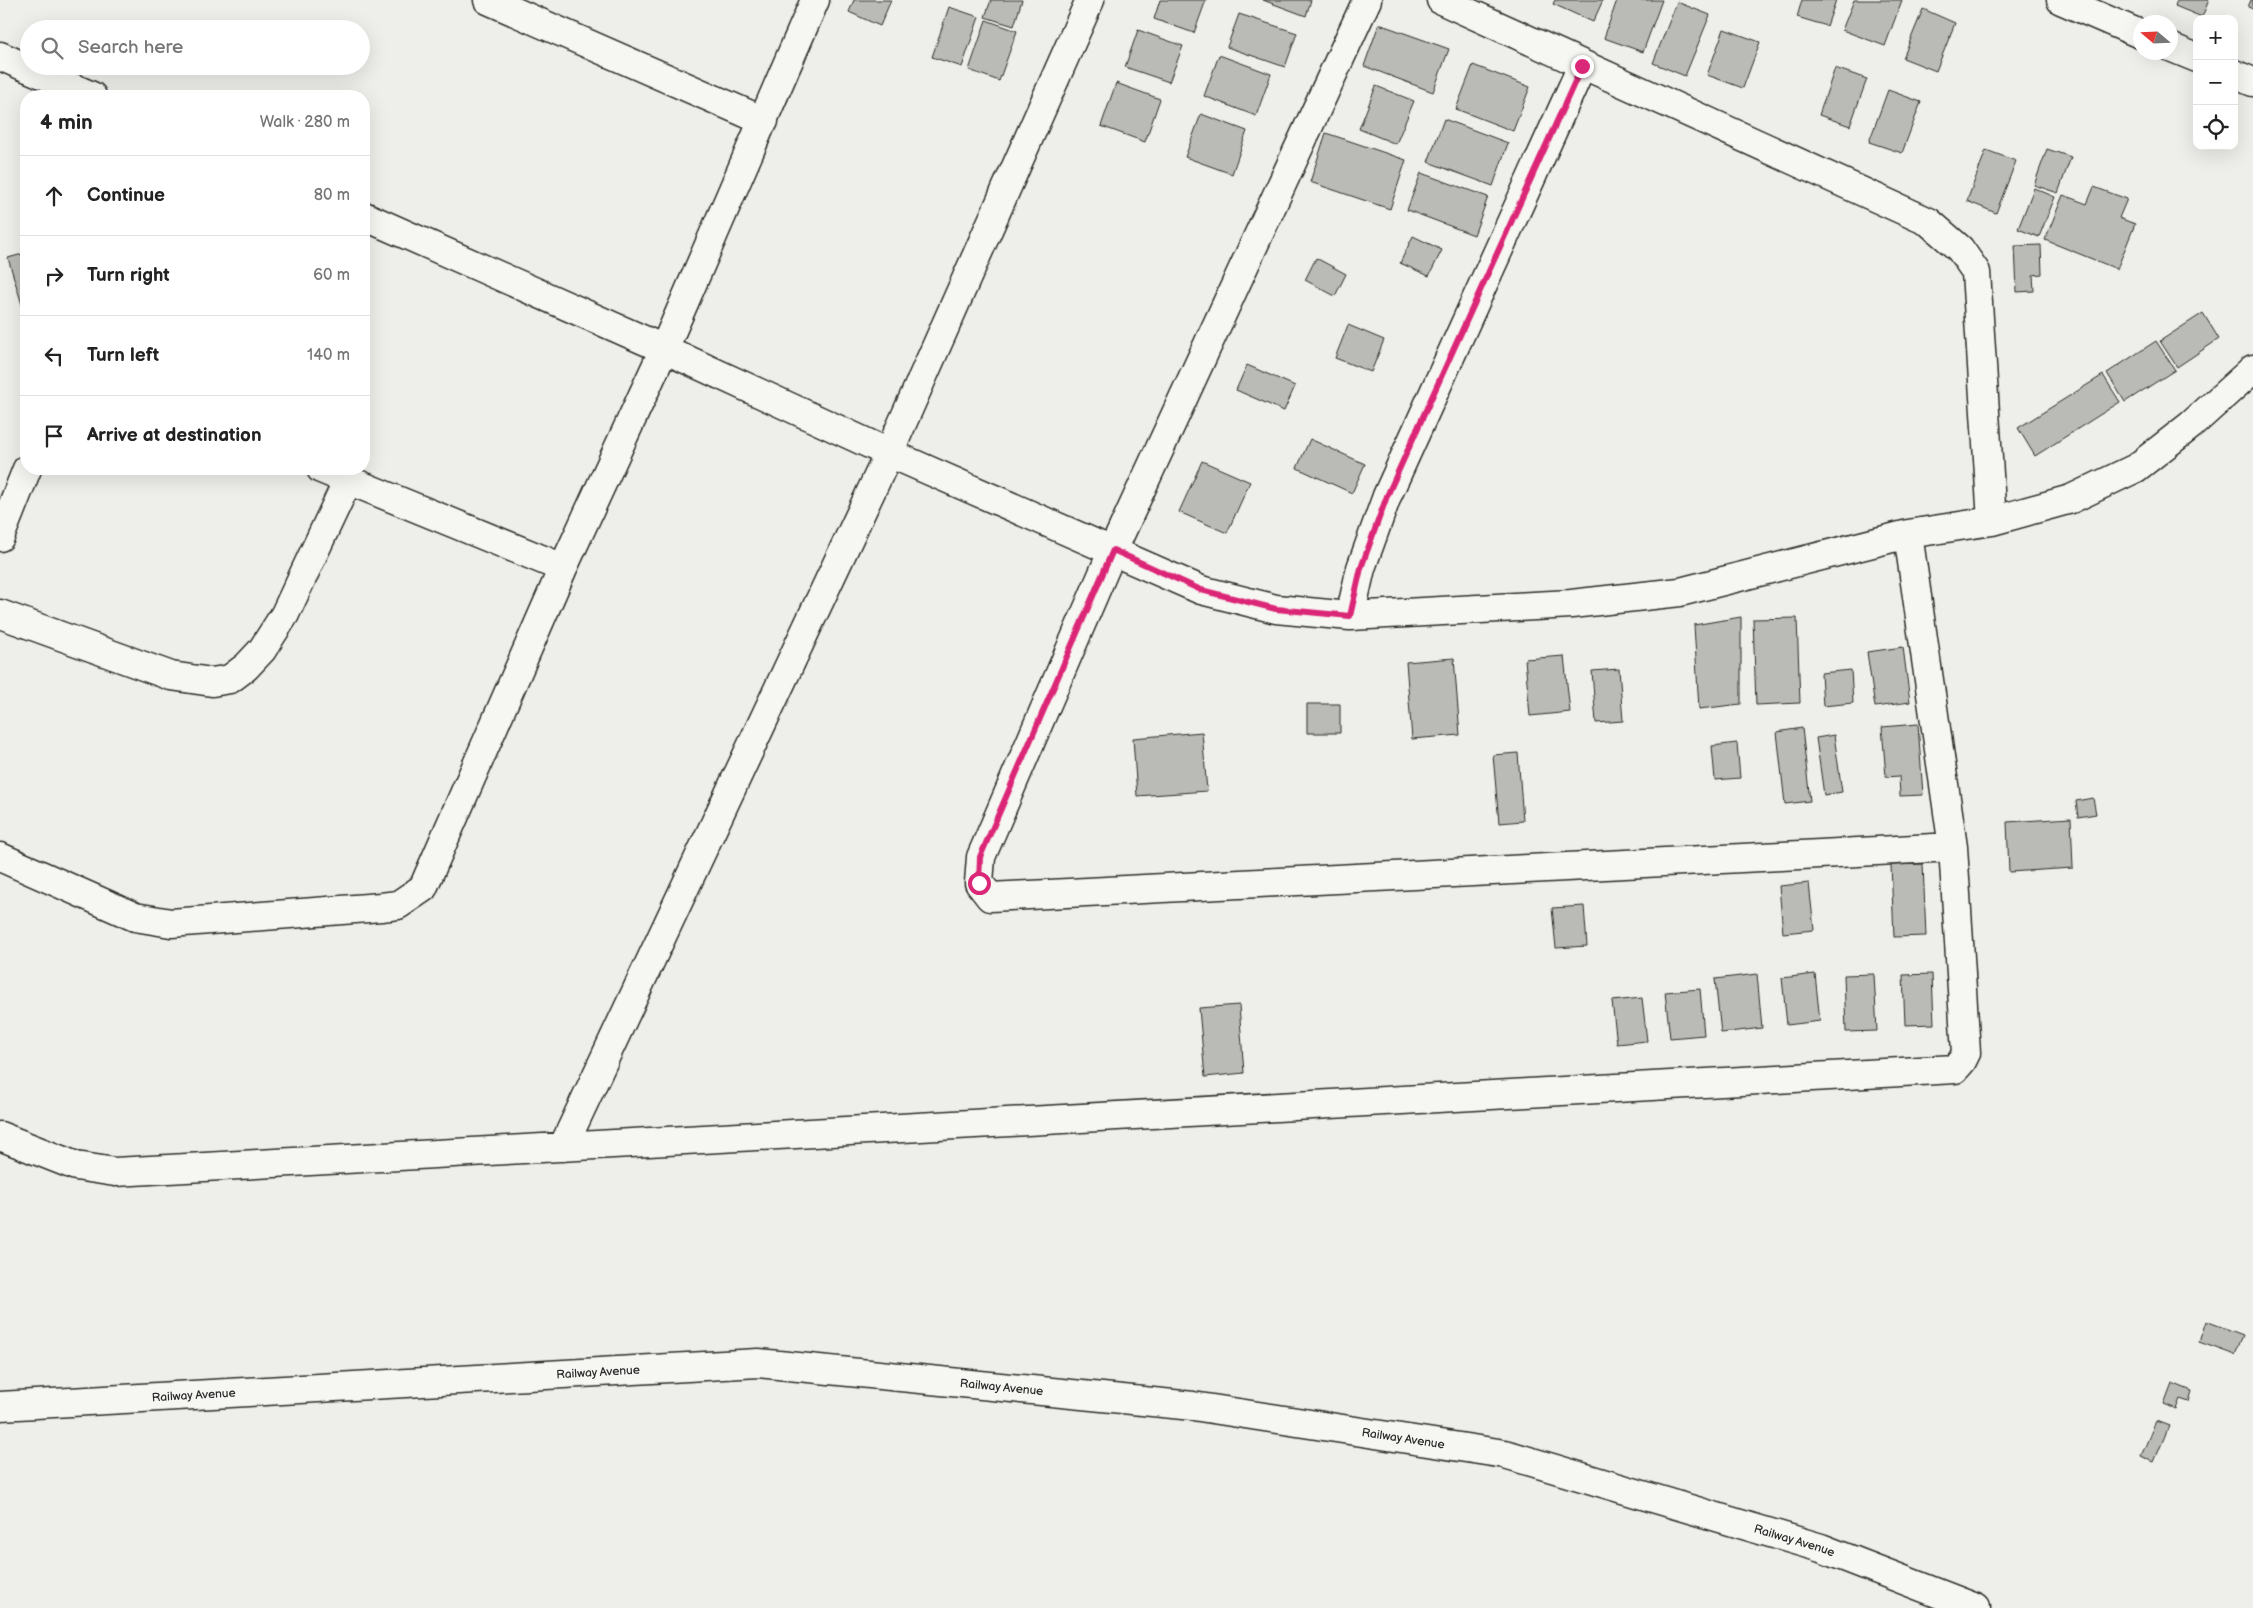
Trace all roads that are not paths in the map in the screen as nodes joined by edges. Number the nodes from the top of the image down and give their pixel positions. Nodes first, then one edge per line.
1 (488, 0) edge
2 (815, 0) edge
3 (1090, 0) edge
4 (1367, 0) edge
5 (1441, 0) edge
6 (2061, 0) edge
7 (2133, 31) edge
8 (2178, 50) edge
9 (0, 56) edge
10 (2193, 56) edge
11 (20, 65) edge
12 (1582, 66) junction
13 (44, 75) edge
14 (2238, 76) edge
15 (2253, 82) edge
16 (78, 90) edge
17 (764, 121) junction
18 (370, 219) edge
19 (664, 349) junction
20 (2253, 369) edge
21 (889, 453) junction
22 (25, 475) edge
23 (336, 475) edge
24 (348, 480) junction
25 (1992, 521) junction
26 (1908, 534) junction
27 (0, 537) edge
28 (1113, 550) junction
29 (563, 568) junction
30 (0, 614) edge
31 (1350, 616) junction
32 (1953, 846) junction
33 (0, 857) edge
34 (0, 1136) edge
35 (563, 1147) junction
36 (0, 1406) edge
37 (1976, 1608) edge

1 - 17 street
2 - 17 street
3 - 21 street
4 - 28 street
5 - 12 street
6 - 7 street
8 - 10 street
9 - 11 street
12 - 25 street
12 - 31 street
13 - 16 street
14 - 15 street
17 - 19 street
18 - 19 street
19 - 21 street
19 - 29 street
20 - 25 street
21 - 28 street
21 - 35 street
22 - 27 street
23 - 24 street
24 - 29 street
24 - 30 street
25 - 26 street
26 - 31 street
26 - 32 street
28 - 31 street
28 - 32 street
29 - 33 street
32 - 35 street
34 - 35 street
36 - 37 street, Railway Avenue

